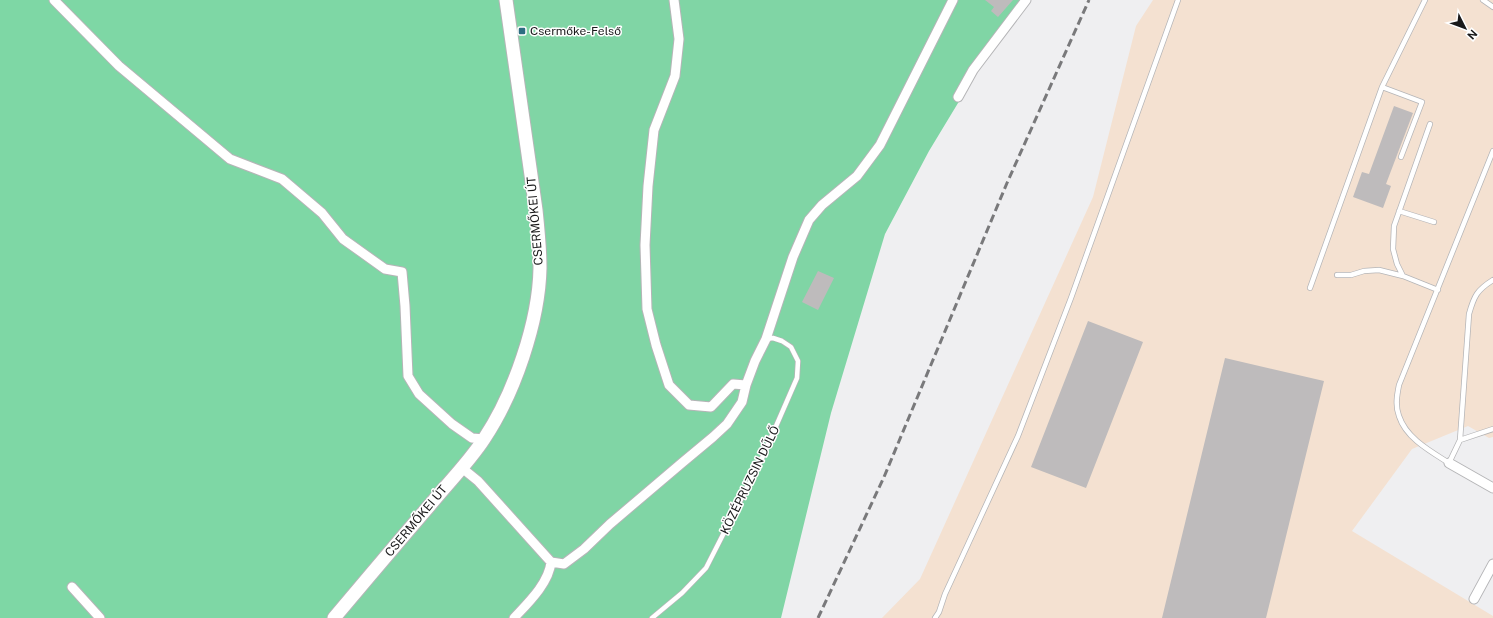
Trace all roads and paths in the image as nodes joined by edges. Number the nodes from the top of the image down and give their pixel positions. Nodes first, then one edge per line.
1 (54, 0) edge
2 (506, 0) edge
3 (674, 0) edge
4 (953, 0) edge
5 (1026, 0) edge
6 (1178, 0) edge
7 (1425, 0) edge
8 (1483, 0) edge
9 (1493, 7) edge
10 (1382, 87) junction
11 (958, 97) dead end
12 (1430, 124) dead end
13 (1493, 151) edge
14 (1401, 157) dead end
15 (1399, 211) junction
16 (1434, 222) dead end
17 (1337, 275) dead end
18 (1404, 276) junction
19 (1493, 280) edge
20 (1310, 288) dead end
21 (1438, 290) junction
22 (766, 339) junction
23 (746, 385) junction
24 (1493, 429) edge
25 (484, 439) junction
26 (1460, 440) junction
27 (1449, 463) junction
28 (462, 468) junction
29 (1493, 488) edge
30 (551, 562) junction
31 (1493, 564) edge
32 (72, 587) dead end
33 (1474, 599) dead end
34 (100, 618) edge
35 (334, 618) edge
36 (514, 618) edge
37 (652, 618) edge
38 (935, 618) edge

1 - 25 street
2 - 25 main road, CSERMŐKEI ÚT
3 - 23 street
4 - 22 street
5 - 11 street
6 - 38 lane
7 - 10 lane
8 - 9 lane
10 - 14 lane
10 - 20 lane
12 - 15 lane
13 - 21 lane
15 - 16 lane
15 - 18 lane
17 - 18 lane
18 - 21 lane
19 - 26 lane
21 - 27 lane
22 - 23 street
22 - 37 lane, KÖZÉPRUZSIN DŰLŐ
23 - 30 street
24 - 26 lane
25 - 28 main road, CSERMŐKEI ÚT
26 - 27 lane
27 - 29 street
28 - 30 street
28 - 35 main road, CSERMŐKEI ÚT
30 - 36 street
31 - 33 street
32 - 34 street

